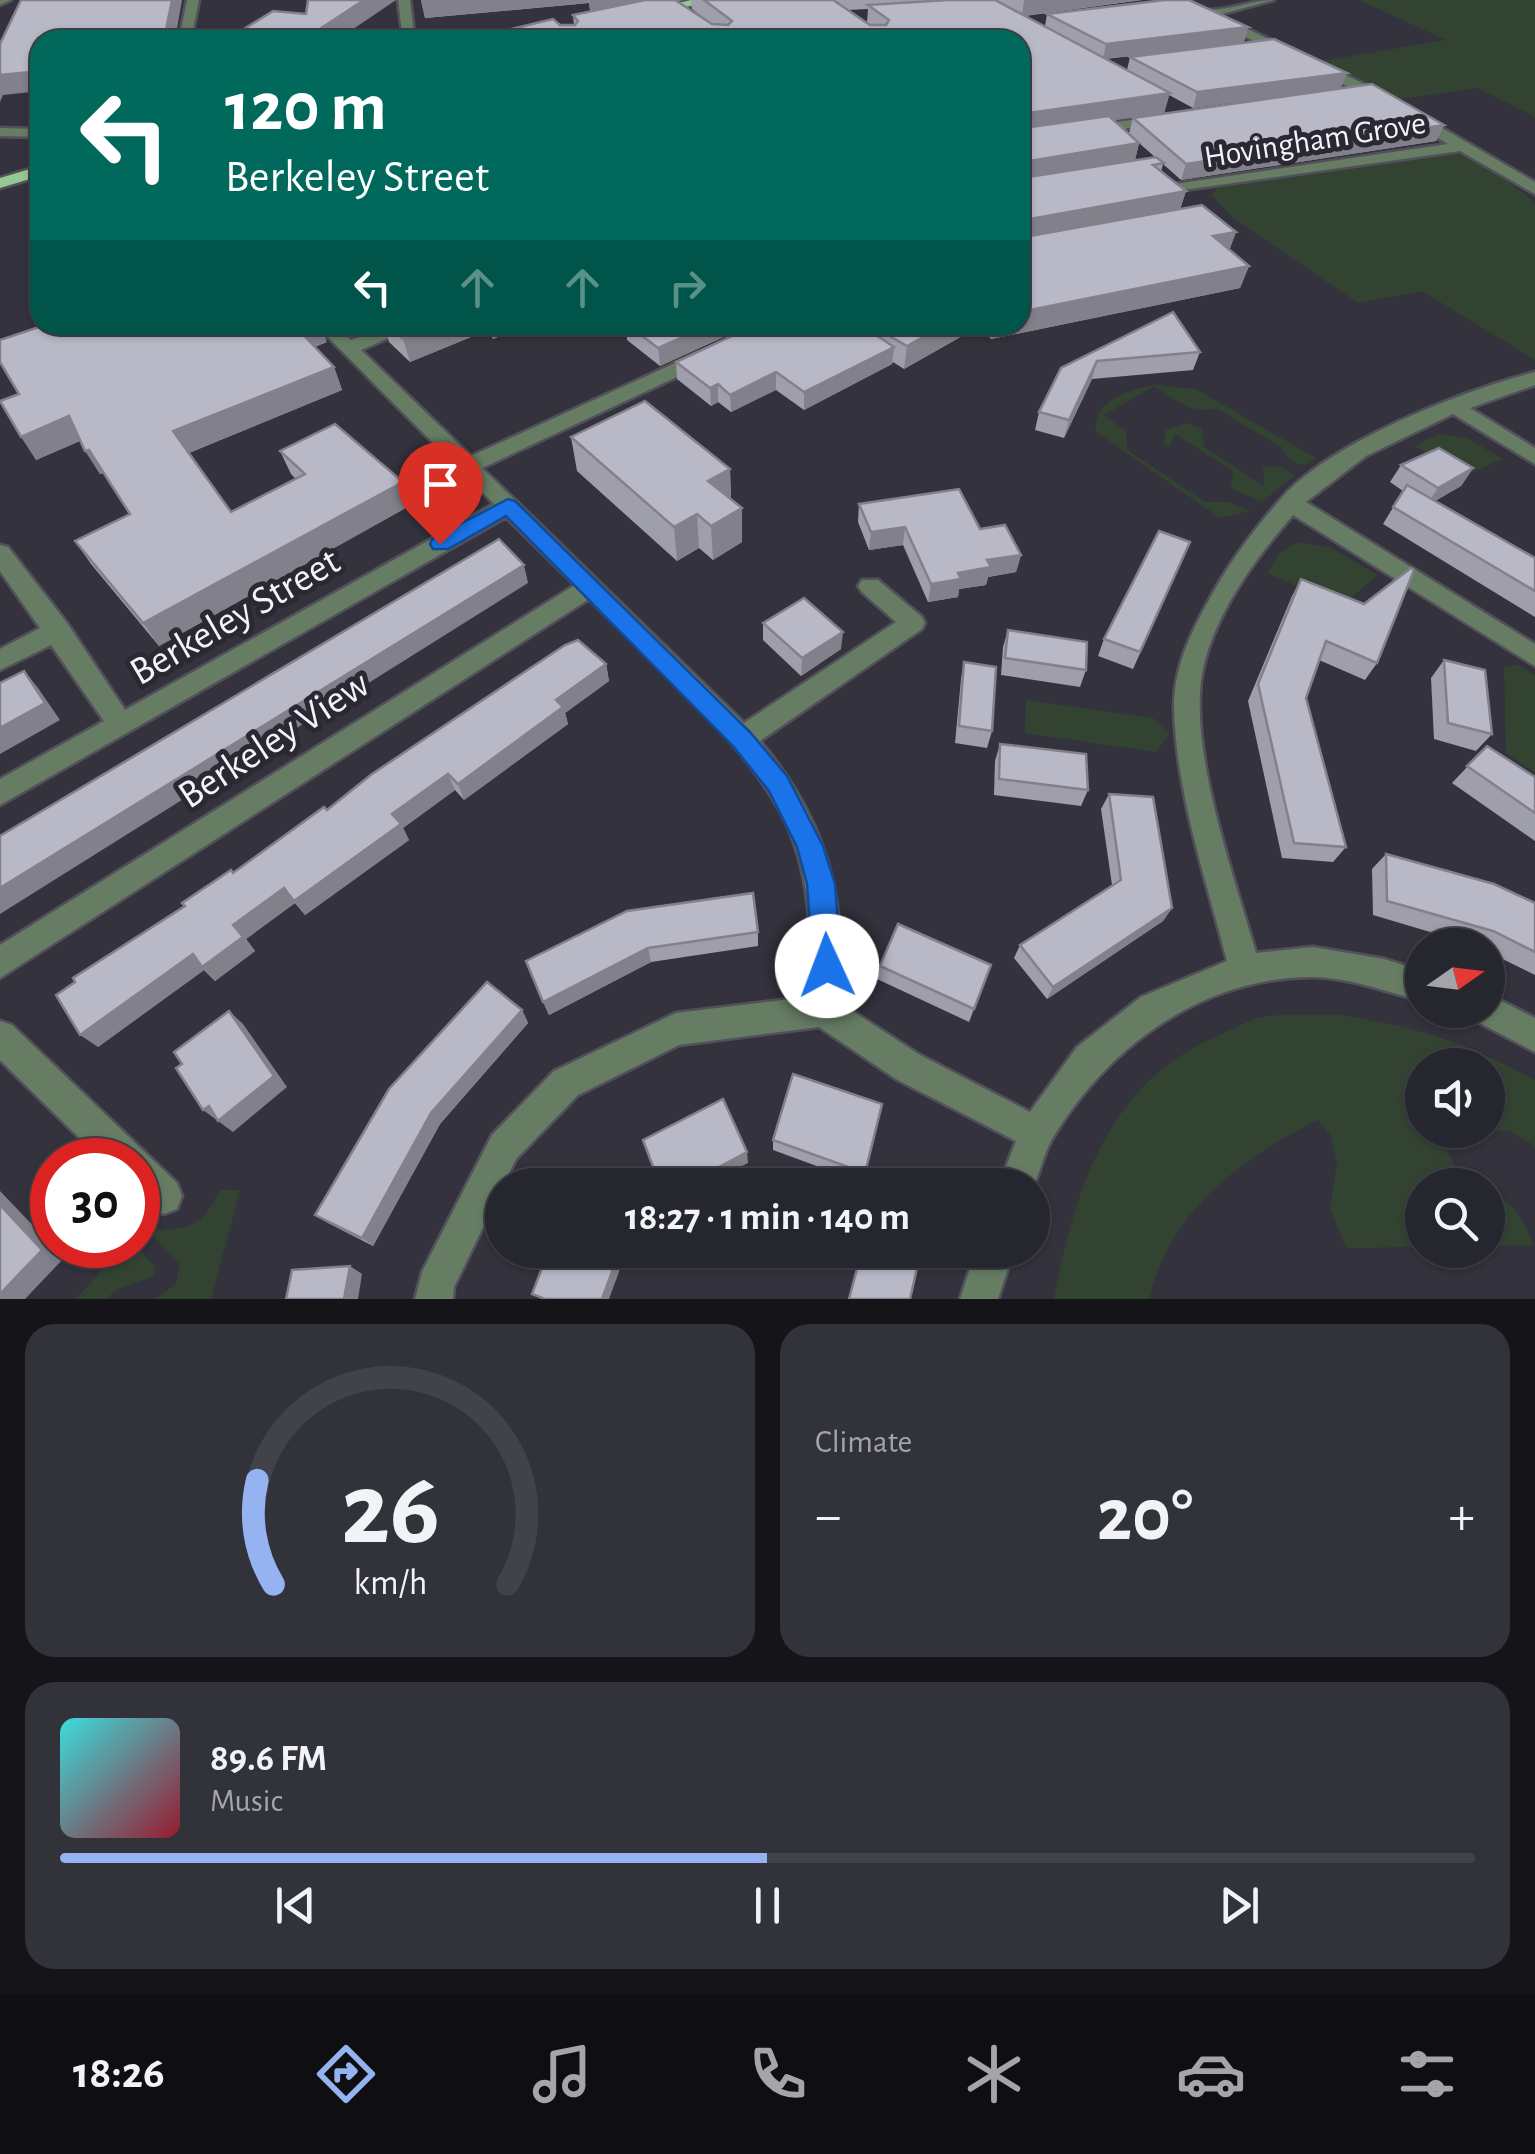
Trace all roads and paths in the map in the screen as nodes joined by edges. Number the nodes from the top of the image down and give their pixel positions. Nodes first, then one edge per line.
1 (193, 0) edge
2 (404, 0) edge
3 (710, 0) edge
4 (1268, 0) edge
5 (1176, 4) edge
6 (653, 5) edge
7 (674, 6) junction
8 (635, 14) edge
9 (1206, 14) junction
10 (690, 18) edge
11 (187, 30) edge
12 (408, 30) edge
13 (1272, 46) junction
14 (1252, 48) edge
15 (1370, 92) junction
16 (1331, 97) edge
17 (1187, 115) edge
18 (0, 132) edge
19 (30, 133) edge
20 (1030, 134) edge
21 (1038, 139) junction
22 (1030, 140) edge
23 (1463, 146) junction
24 (30, 175) edge
25 (0, 184) edge
26 (1535, 188) edge
27 (1199, 207) edge
28 (336, 335) edge
29 (383, 335) edge
30 (348, 348) junction
31 (720, 350) edge
32 (1535, 378) edge
33 (1455, 407) junction
34 (1535, 457) edge
35 (468, 466) junction
36 (1288, 502) junction
37 (508, 506) junction
38 (0, 553) edge
39 (591, 586) junction
40 (870, 586) dead end
41 (58, 630) junction
42 (1535, 656) edge
43 (0, 660) edge
44 (122, 726) junction
45 (741, 739) junction
46 (0, 793) edge
47 (0, 963) edge
48 (1244, 969) junction
49 (1405, 981) edge
50 (823, 1011) junction
51 (1505, 1020) edge
52 (1535, 1036) edge
53 (0, 1038) edge
54 (1036, 1133) junction
55 (104, 1138) edge
56 (1023, 1168) edge
57 (160, 1192) edge
58 (164, 1196) dead end
59 (988, 1268) edge
60 (434, 1299) edge
61 (979, 1299) edge

1 - 11 street
2 - 12 street
3 - 7 main road
4 - 9 street
5 - 9 street
6 - 7 main road
6 - 8 main road
7 - 10 street
9 - 13 street
13 - 14 street
13 - 15 street
15 - 16 street
15 - 23 street
17 - 21 street
18 - 19 street
20 - 21 street
21 - 22 street
23 - 26 street
23 - 27 street, Hovingham Grove
24 - 25 main road
28 - 30 street
29 - 30 street
30 - 35 street
31 - 35 street
32 - 33 street
33 - 34 street
33 - 36 street
35 - 37 street
36 - 42 street
36 - 48 street
37 - 39 street
37 - 44 street, Berkeley Street
38 - 41 street
39 - 45 street
39 - 47 street, Berkeley View
40 - 45 street
41 - 43 street
41 - 44 street
44 - 46 street, Berkeley Street
45 - 50 street
48 - 49 street
48 - 54 street
50 - 54 street
50 - 60 street
51 - 52 street
53 - 55 street
54 - 56 street
57 - 58 street
59 - 61 street

